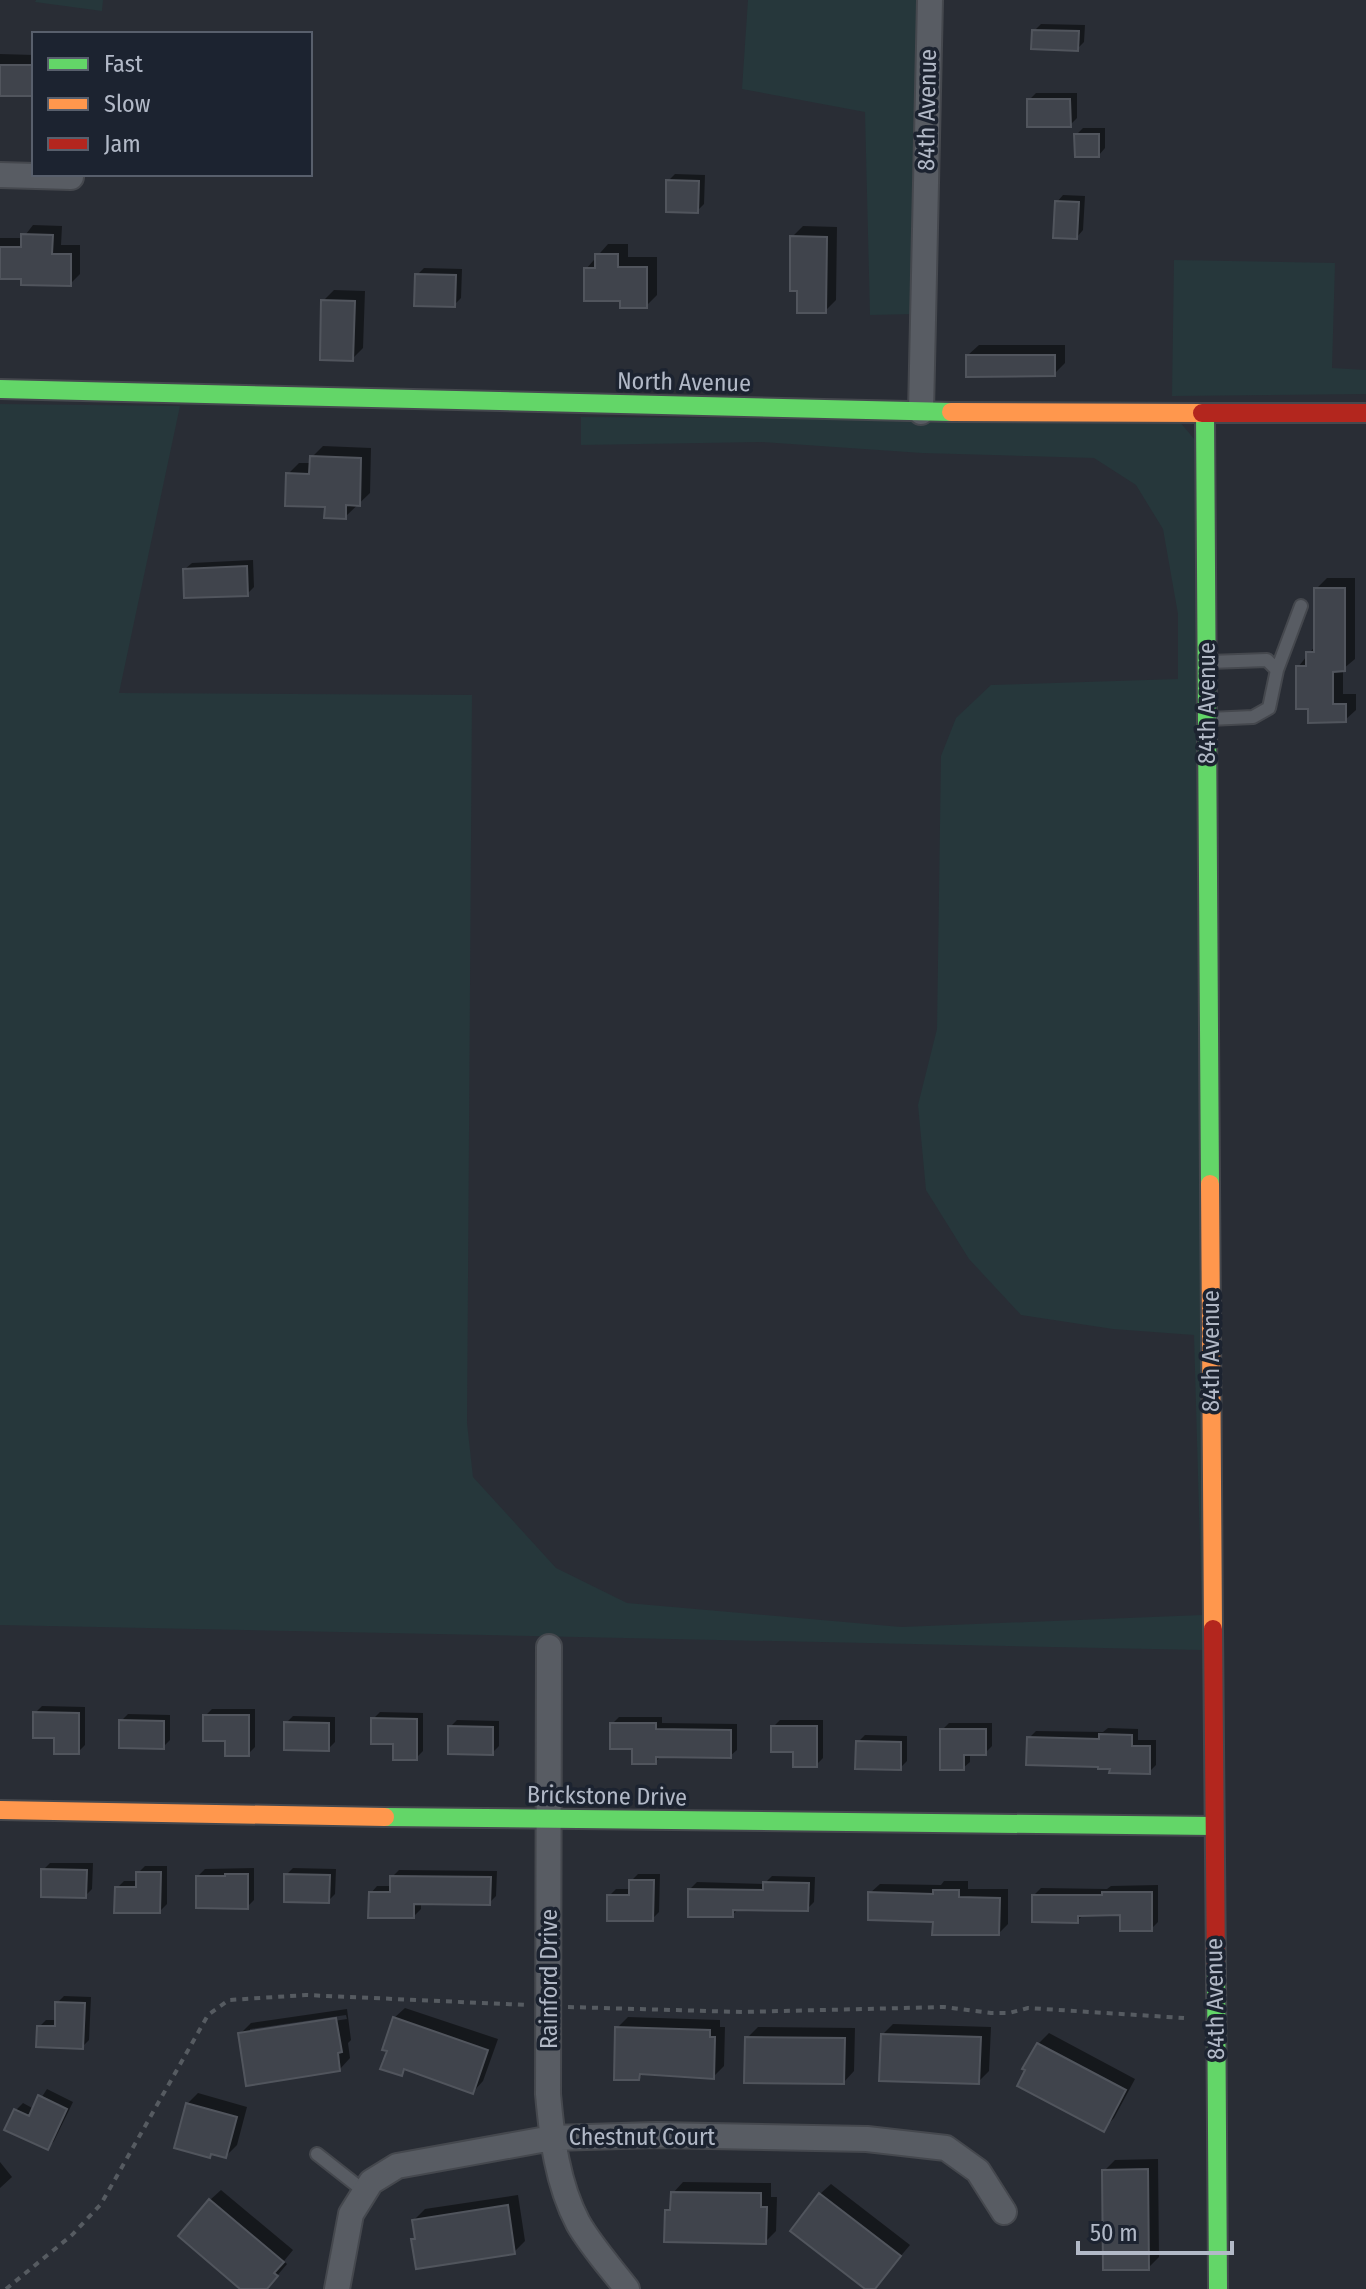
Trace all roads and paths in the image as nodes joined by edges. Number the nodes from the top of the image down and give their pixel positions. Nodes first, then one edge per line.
1 (930, 0) edge
2 (0, 175) edge
3 (32, 176) edge
4 (36, 176) edge
5 (71, 177) dead end
6 (0, 389) edge
7 (921, 412) junction
8 (1205, 413) junction
9 (1366, 413) edge
10 (1301, 606) dead end
11 (1207, 663) junction
12 (1277, 670) junction
13 (1207, 719) junction
14 (549, 1647) dead end
15 (0, 1810) edge
16 (550, 1820) junction
17 (1213, 1826) junction
18 (552, 2138) junction
19 (317, 2154) dead end
20 (364, 2191) junction
21 (1004, 2212) dead end
22 (337, 2289) edge
23 (627, 2289) edge
24 (1218, 2289) edge

1 - 7 street, 84th Avenue
2 - 3 street
4 - 5 street
6 - 7 street, North Avenue
7 - 8 street, North Avenue
8 - 9 street, North Avenue
8 - 11 street, 84th Avenue
10 - 12 lane
11 - 12 lane
11 - 13 street, 84th Avenue
12 - 13 lane
13 - 17 street, 84th Avenue
14 - 16 street, Rainford Drive
15 - 16 street, Brickstone Drive
16 - 17 street, Brickstone Drive
16 - 18 street, Rainford Drive
17 - 24 street, 84th Avenue
18 - 20 street, Chestnut Court
18 - 21 street, Chestnut Court
18 - 23 street, Rainford Drive
19 - 20 lane
20 - 22 street, Chestnut Court

